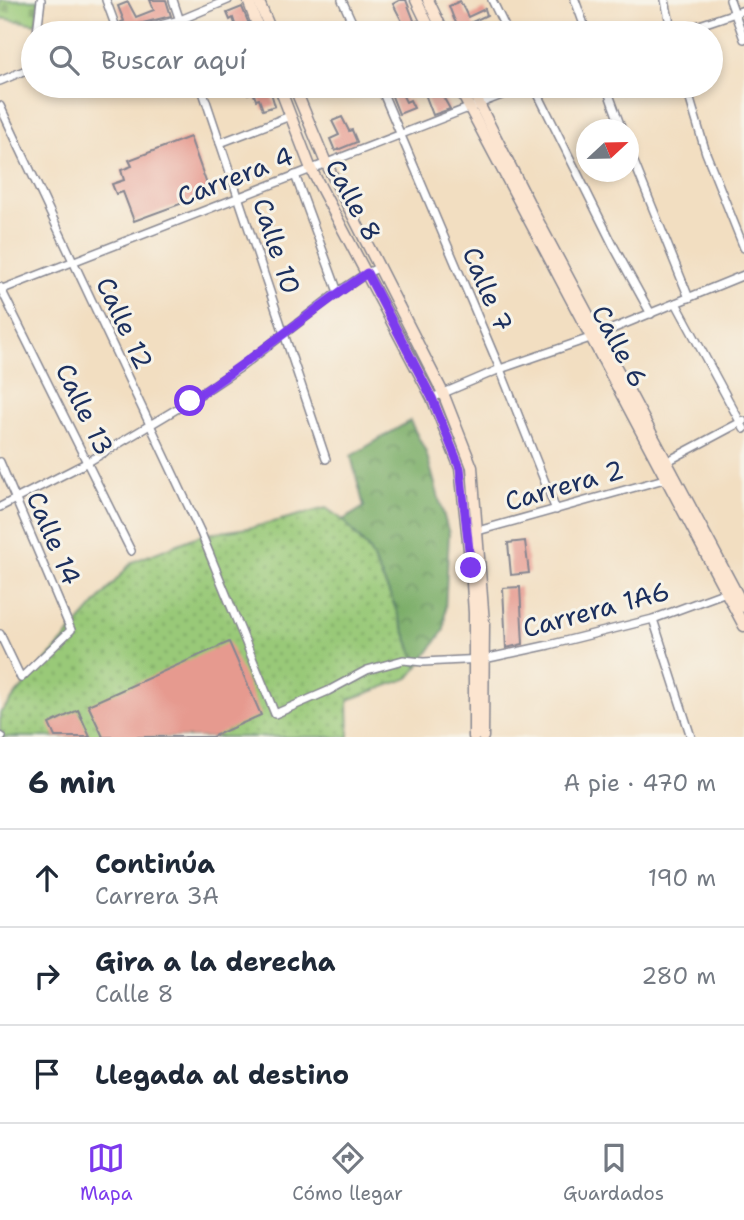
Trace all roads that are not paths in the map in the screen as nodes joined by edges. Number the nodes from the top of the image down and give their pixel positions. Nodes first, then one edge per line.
1 (41, 0) edge
2 (107, 0) edge
3 (173, 0) edge
4 (228, 0) edge
5 (248, 0) edge
6 (258, 0) edge
7 (342, 0) edge
8 (416, 0) edge
9 (428, 0) edge
10 (492, 0) edge
11 (575, 0) edge
12 (665, 0) edge
13 (730, 0) edge
14 (744, 10) edge
15 (734, 14) junction
16 (180, 20) junction
17 (38, 21) edge
18 (114, 21) edge
19 (176, 21) edge
20 (256, 21) edge
21 (267, 21) edge
22 (352, 21) edge
23 (426, 21) edge
24 (438, 21) edge
25 (502, 21) edge
26 (583, 21) edge
27 (671, 21) edge
28 (712, 21) edge
29 (744, 37) edge
30 (21, 72) edge
31 (0, 81) edge
32 (205, 98) edge
33 (283, 98) edge
34 (299, 98) edge
35 (385, 98) edge
36 (468, 98) edge
37 (473, 98) edge
38 (495, 98) edge
39 (540, 98) edge
40 (611, 98) edge
41 (690, 98) edge
42 (0, 106) edge
43 (475, 106) junction
44 (290, 116) junction
45 (618, 119) edge
46 (401, 134) junction
47 (220, 143) junction
48 (326, 163) junction
49 (311, 169) junction
50 (639, 174) edge
51 (295, 175) junction
52 (239, 197) junction
53 (744, 248) edge
54 (73, 262) junction
55 (378, 268) junction
56 (367, 273) junction
57 (744, 275) edge
58 (1, 289) edge
59 (338, 292) junction
60 (690, 298) junction
61 (676, 303) junction
62 (651, 314) junction
63 (283, 333) junction
64 (594, 336) junction
65 (500, 369) junction
66 (443, 393) junction
67 (432, 398) junction
68 (743, 424) edge
69 (148, 425) junction
70 (326, 459) dead end
71 (0, 462) edge
72 (88, 462) junction
73 (666, 462) junction
74 (669, 477) junction
75 (15, 500) junction
76 (0, 507) edge
77 (556, 510) junction
78 (472, 533) junction
79 (131, 551) dead end
80 (735, 592) edge
81 (744, 607) edge
82 (653, 619) junction
83 (744, 626) edge
84 (0, 634) edge
85 (480, 658) junction
86 (275, 715) joint
87 (474, 737) edge
88 (484, 737) edge
89 (691, 737) edge

1 - 17 street
2 - 18 street
3 - 16 street
4 - 16 street
5 - 20 street
6 - 21 street
7 - 22 street
8 - 23 street
9 - 24 street
10 - 25 street
11 - 26 street
12 - 27 street
13 - 15 street
14 - 15 street
15 - 28 street
15 - 29 street
16 - 19 street
30 - 31 street
32 - 47 street, Calle 10
33 - 44 street, Calle 8
34 - 48 street, Calle 8
35 - 46 street, Calle 7
36 - 43 street, Calle 6
37 - 43 street, Calle 6
38 - 43 street, Carrera 4
39 - 62 street
40 - 45 street
41 - 53 street
42 - 54 street, Calle 12
43 - 46 street, Carrera 4
43 - 64 street, Calle 6
44 - 47 street
44 - 49 street, Calle 8
46 - 48 street, Carrera 4
46 - 65 street, Calle 7
47 - 52 street, Calle 10
48 - 49 street, Carrera 4
48 - 55 street, Calle 8
49 - 51 street, Carrera 4
49 - 56 street, Calle 8
50 - 60 street
51 - 52 street, Carrera 4
51 - 59 street
52 - 54 street, Carrera 4
52 - 63 street, Calle 10
54 - 58 street, Carrera 4
54 - 69 street, Calle 12
55 - 56 street
55 - 66 street, Calle 8
56 - 59 street
56 - 67 street, Calle 8
57 - 60 street
58 - 72 street, Calle 13
59 - 63 street
60 - 61 street
61 - 62 street
61 - 68 street
62 - 64 street
63 - 69 street
63 - 70 street, Calle 10
64 - 65 street
64 - 73 street, Calle 6
64 - 74 street, Calle 6
65 - 66 street
65 - 77 street, Calle 7
66 - 67 street
66 - 78 street, Calle 8
67 - 78 street, Calle 8
68 - 73 street
69 - 72 street
69 - 86 street, Calle 12
71 - 75 street, Calle 14
72 - 75 street
72 - 79 street, Calle 13
73 - 74 street, Calle 6
74 - 77 street, Carrera 2
74 - 80 street, Calle 6
75 - 76 street
75 - 84 street, Calle 14
77 - 78 street, Carrera 2
78 - 85 street, Calle 8
80 - 81 street, Calle 6
80 - 82 street, Carrera 1A6
80 - 83 street, Calle 6
82 - 85 street, Carrera 1A6
82 - 89 street
85 - 86 street, Carrera 1A6
85 - 87 street, Calle 8
85 - 88 street, Calle 8

